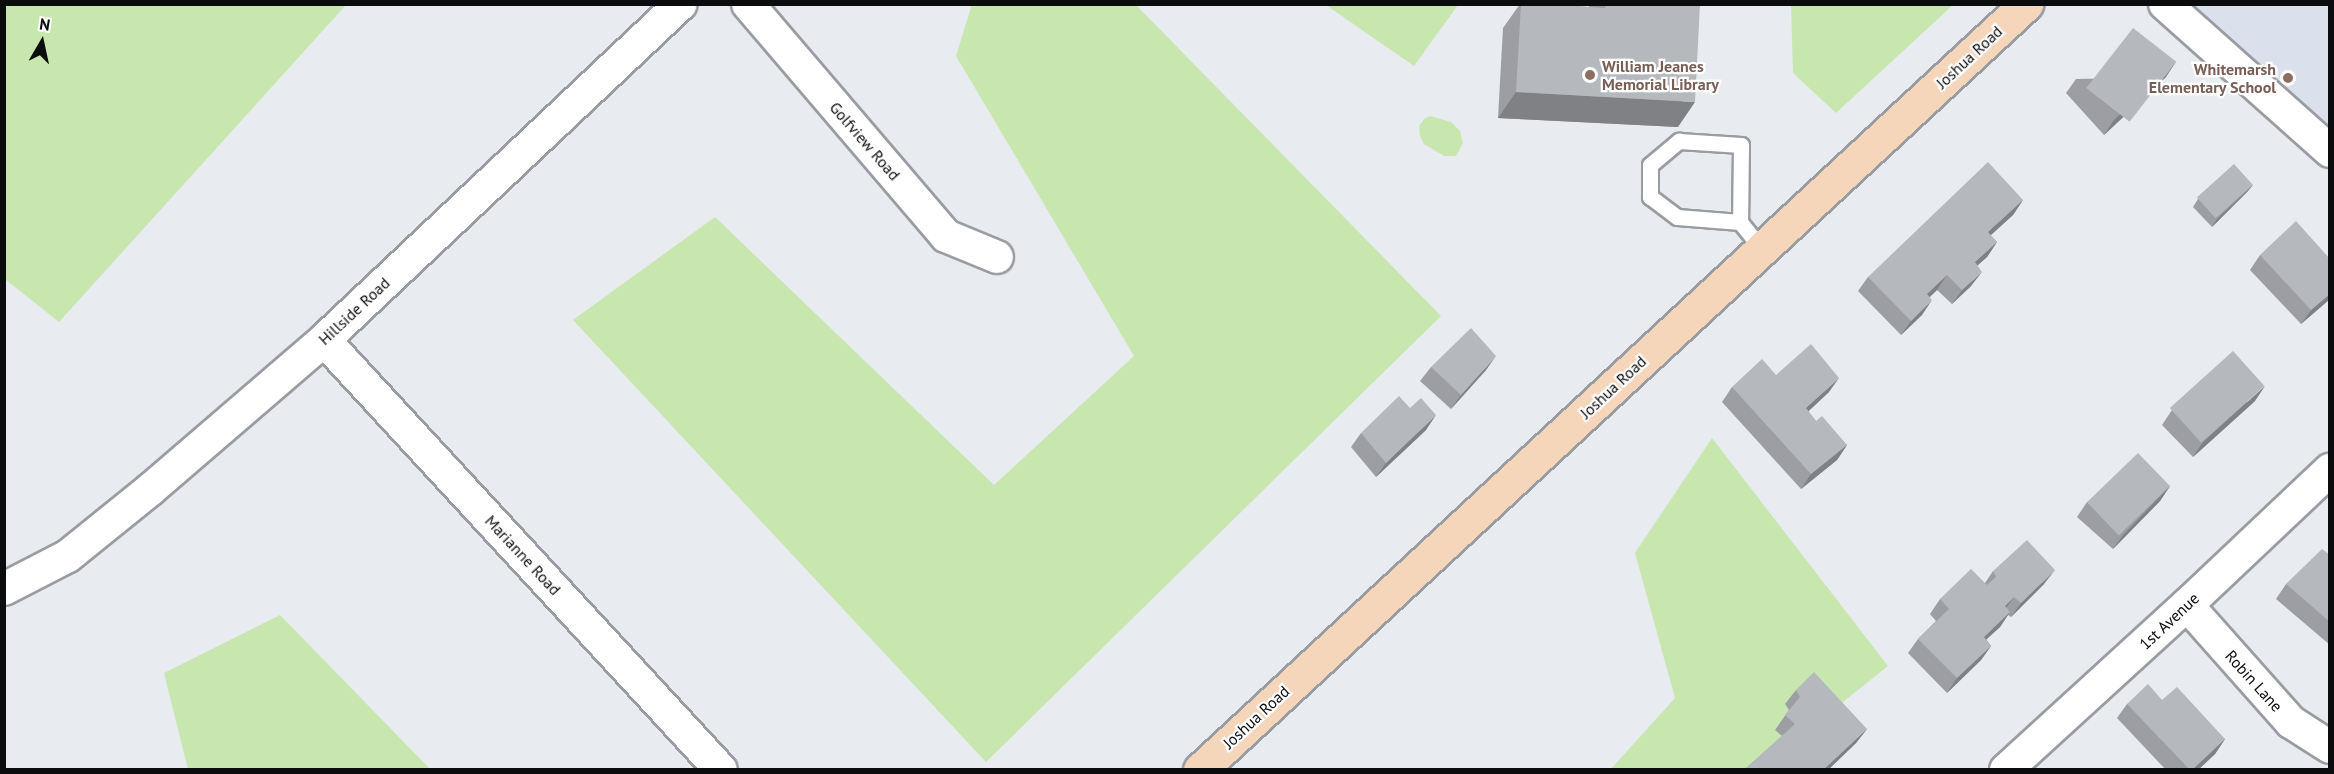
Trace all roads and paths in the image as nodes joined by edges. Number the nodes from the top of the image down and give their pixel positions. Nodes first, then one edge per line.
1 (681, 4) edge
2 (748, 4) edge
3 (2026, 4) edge
4 (2165, 4) edge
5 (2330, 151) edge
6 (1740, 222) junction
7 (1762, 249) junction
8 (997, 257) dead end
9 (324, 340) junction
10 (2330, 470) edge
11 (4, 589) edge
12 (2187, 605) junction
13 (2330, 747) edge
14 (721, 770) edge
15 (1200, 770) edge
16 (2006, 770) edge

1 - 9 street, Hillside Road
2 - 8 street, Golfview Road
3 - 7 main road, Joshua Road
4 - 5 street
6 - 6 lane
6 - 7 lane
7 - 15 main road, Joshua Road
9 - 11 street, Hillside Road
9 - 14 street, Marianne Road
10 - 12 street, 1st Avenue
12 - 13 street, Robin Lane
12 - 16 street, 1st Avenue

